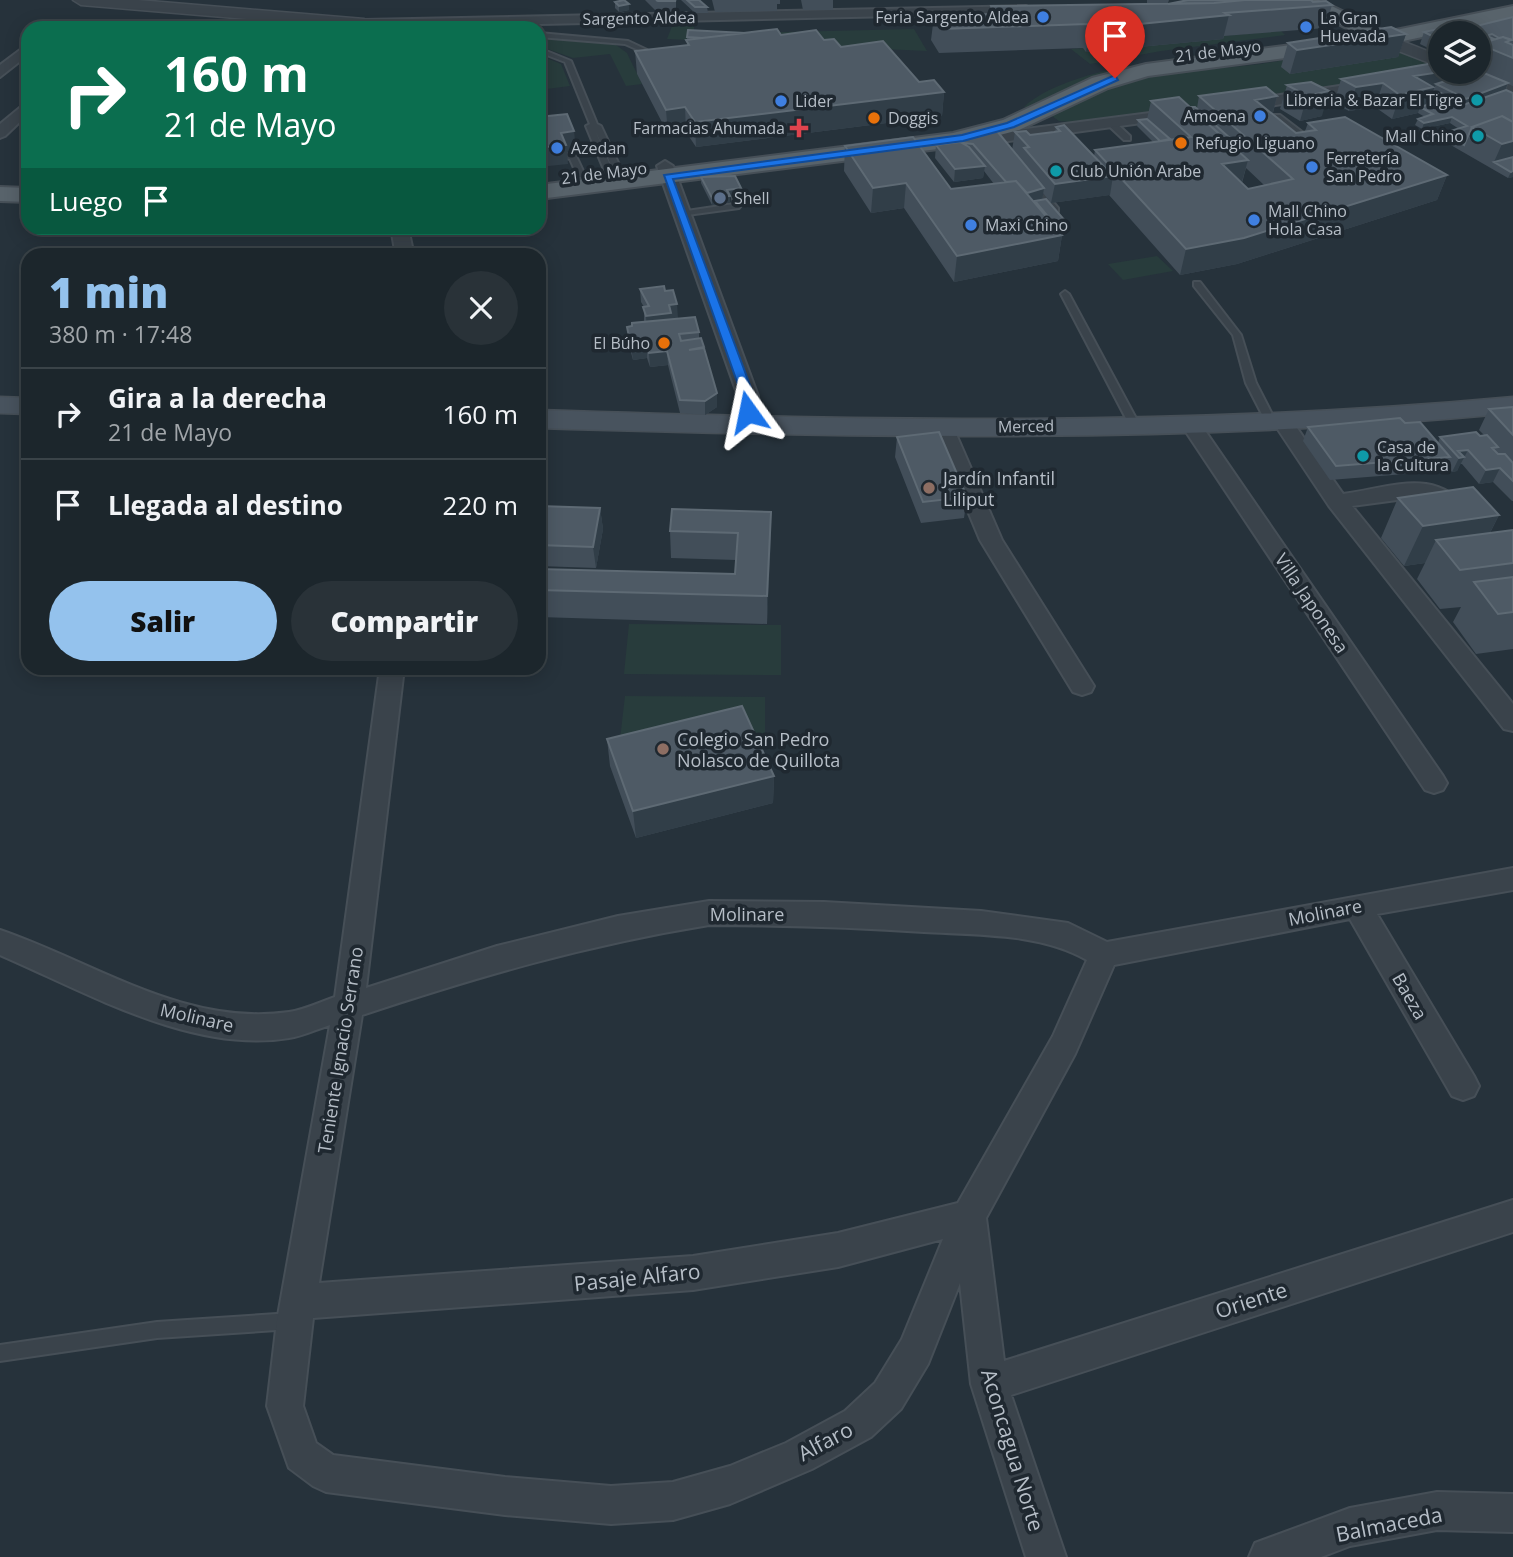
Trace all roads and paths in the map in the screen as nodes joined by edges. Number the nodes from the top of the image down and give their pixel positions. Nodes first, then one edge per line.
1 (81, 0) edge
2 (1308, 6) edge
3 (354, 7) dead end
4 (1048, 10) edge
5 (1510, 13) edge
6 (310, 21) edge
7 (362, 21) edge
8 (546, 22) edge
9 (1375, 35) junction
10 (546, 36) edge
11 (645, 51) junction
12 (658, 51) edge
13 (546, 53) edge
14 (21, 54) edge
15 (1428, 64) edge
16 (656, 68) edge
17 (0, 73) edge
18 (1392, 82) edge
19 (1491, 83) edge
20 (1513, 92) edge
21 (9, 103) dead end
22 (21, 104) edge
23 (1258, 104) junction
24 (1219, 109) edge
25 (21, 112) edge
26 (1194, 112) edge
27 (1038, 113) junction
28 (1111, 123) junction
29 (1072, 128) junction
30 (0, 133) edge
31 (963, 138) junction
32 (1127, 138) dead end
33 (1307, 140) edge
34 (564, 155) edge
35 (666, 171) junction
36 (613, 172) junction
37 (581, 176) junction
38 (546, 179) edge
39 (1030, 180) edge
40 (0, 184) edge
41 (21, 185) edge
42 (546, 191) edge
43 (0, 194) edge
44 (21, 195) edge
45 (735, 195) edge
46 (1055, 210) edge
47 (680, 214) junction
48 (1197, 284) dead end
49 (1065, 294) dead end
50 (0, 405) edge
51 (1513, 405) edge
52 (21, 406) edge
53 (546, 419) edge
54 (1277, 422) junction
55 (1190, 423) junction
56 (1134, 424) junction
57 (736, 426) junction
58 (943, 427) junction
59 (1337, 501) junction
60 (1474, 532) edge
61 (391, 675) edge
62 (1082, 686) dead end
63 (1501, 688) edge
64 (1513, 722) edge
65 (1434, 783) dead end
66 (1513, 879) edge
67 (1357, 905) junction
68 (0, 942) edge
69 (1104, 955) junction
70 (349, 1003) junction
71 (1463, 1086) dead end
72 (969, 1216) junction
73 (1513, 1216) edge
74 (297, 1311) junction
75 (0, 1353) edge
76 (989, 1384) junction
77 (293, 1429) joint
78 (1513, 1513) edge
79 (1046, 1557) edge
80 (1269, 1557) edge

1 - 6 street, Sargento Aldea
2 - 9 main road
3 - 7 street
4 - 8 street, Sargento Aldea
5 - 9 main road
9 - 15 street
9 - 27 main road, 21 de Mayo
9 - 35 main road, 21 de Mayo
10 - 11 lane
11 - 12 lane
11 - 16 lane
13 - 36 lane
14 - 17 street
18 - 23 street
19 - 20 street
21 - 22 street
23 - 24 street
23 - 33 lane
25 - 30 street
26 - 28 street, 21 de Mayo
27 - 29 street
27 - 31 main road, 21 de Mayo
28 - 29 street, 21 de Mayo
28 - 32 lane
29 - 31 street, 21 de Mayo
31 - 35 main road, 21 de Mayo
34 - 37 lane
35 - 36 main road, 21 de Mayo
35 - 42 main road, 21 de Mayo
35 - 47 street
36 - 37 main road, 21 de Mayo
37 - 38 main road, 21 de Mayo
39 - 46 lane
40 - 41 main road
43 - 44 main road
45 - 47 lane
47 - 57 street
48 - 54 lane
49 - 56 lane
50 - 52 main road
51 - 54 main road, Merced
53 - 57 main road, Merced
54 - 55 main road, Merced
54 - 59 street
55 - 56 main road, Merced
55 - 65 street, Villa Japonesa
56 - 58 main road, Merced
57 - 58 main road, Merced
58 - 62 street
59 - 60 street
59 - 63 street
61 - 70 street, Teniente Ignacio Serrano
63 - 64 street
66 - 67 street, Molinare
67 - 69 street, Molinare
67 - 71 street, Baeza
68 - 70 street, Molinare
69 - 70 street, Molinare
69 - 72 street, Alfaro
70 - 74 street, Teniente Ignacio Serrano
72 - 74 street, Pasaje Alfaro
72 - 76 street, Aconcagua Norte
72 - 77 street, Alfaro
73 - 76 street, Oriente
74 - 75 lane
74 - 77 street, Teniente Ignacio Serrano
76 - 79 street, Aconcagua Norte
78 - 80 street, Balmaceda

